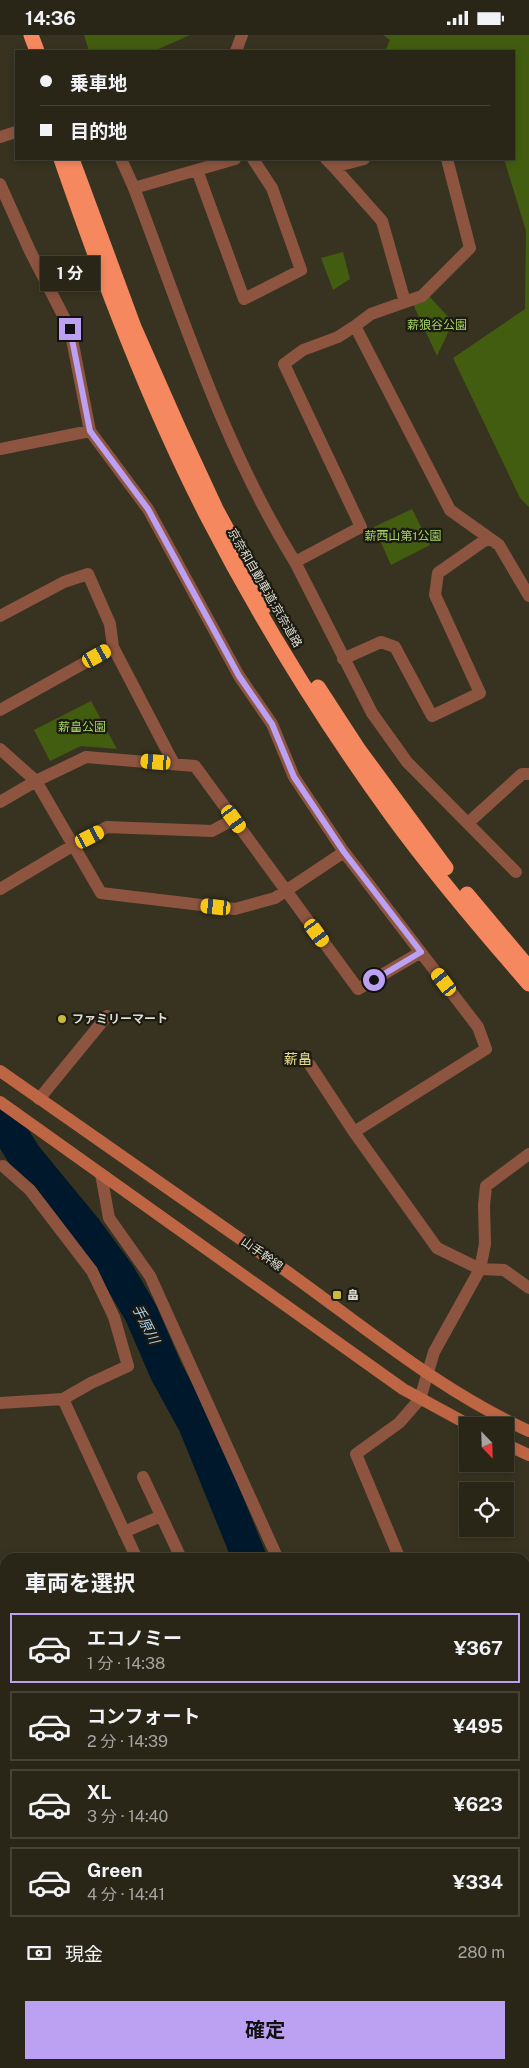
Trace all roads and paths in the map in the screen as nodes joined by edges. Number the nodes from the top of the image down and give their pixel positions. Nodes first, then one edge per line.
1 (25, 35) edge
2 (31, 35) edge
3 (242, 35) edge
4 (29, 50) edge
5 (37, 50) edge
6 (236, 50) edge
7 (15, 132) edge
8 (0, 137) edge
9 (61, 160) edge
10 (72, 160) edge
11 (121, 160) edge
12 (232, 160) edge
13 (253, 160) edge
14 (356, 160) edge
15 (447, 160) edge
16 (330, 163) edge
17 (197, 170) junction
18 (0, 184) edge
19 (134, 188) junction
20 (405, 302) junction
21 (355, 326) junction
22 (90, 431) junction
23 (0, 449) edge
24 (488, 538) junction
25 (295, 562) junction
26 (529, 596) edge
27 (0, 616) edge
28 (113, 647) junction
29 (343, 659) junction
30 (0, 710) edge
31 (0, 749) edge
32 (174, 764) junction
33 (529, 774) edge
34 (36, 781) junction
35 (0, 802) edge
36 (234, 819) junction
37 (468, 823) junction
38 (72, 846) junction
39 (344, 852) junction
40 (516, 871) dead end
41 (0, 889) edge
42 (286, 891) junction
43 (421, 952) junction
44 (529, 968) edge
45 (529, 984) edge
46 (107, 1016) dead end
47 (310, 1065) dead end
48 (0, 1071) edge
49 (39, 1099) junction
50 (0, 1102) edge
51 (354, 1131) junction
52 (529, 1154) edge
53 (1, 1164) edge
54 (101, 1174) junction
55 (480, 1269) junction
56 (529, 1288) edge
57 (427, 1372) junction
58 (63, 1399) junction
59 (420, 1399) junction
60 (0, 1403) edge
61 (459, 1420) edge
62 (529, 1431) edge
63 (514, 1448) edge
64 (529, 1455) edge
65 (143, 1477) dead end
66 (161, 1516) junction
67 (124, 1532) junction
68 (134, 1553) edge
69 (179, 1553) edge
70 (275, 1553) edge
71 (397, 1553) edge

1 - 4 highway
2 - 5 highway
3 - 6 street
7 - 8 street
9 - 45 highway, 京奈和自動車道;京奈道路
10 - 44 highway, 京奈和自動車道;京奈道路
11 - 19 street
12 - 17 street
13 - 17 street
14 - 16 street
15 - 20 street
16 - 20 street
17 - 19 street
18 - 22 street
19 - 25 street
20 - 21 street
21 - 24 street
21 - 25 street
22 - 23 street
22 - 39 street
24 - 26 street
24 - 29 street
25 - 29 street
27 - 28 street
28 - 30 street
28 - 32 street
29 - 37 street
31 - 34 street
32 - 34 street
32 - 36 street
33 - 37 street
34 - 35 street
34 - 38 street
36 - 38 street
36 - 42 street
37 - 40 street
38 - 41 street
38 - 42 street
39 - 42 street
39 - 43 street
42 - 43 street
43 - 51 street
46 - 49 street
47 - 51 street
48 - 49 street, 山手幹線
49 - 57 street, 山手幹線
50 - 54 street
51 - 55 street
52 - 55 street
53 - 58 street
54 - 59 street
54 - 70 street
55 - 56 street
55 - 57 street
57 - 59 street
57 - 62 street, 山手幹線
58 - 60 street
58 - 67 street
59 - 61 street
59 - 71 street
63 - 64 street
65 - 66 street
66 - 67 street
66 - 69 street
67 - 68 street

